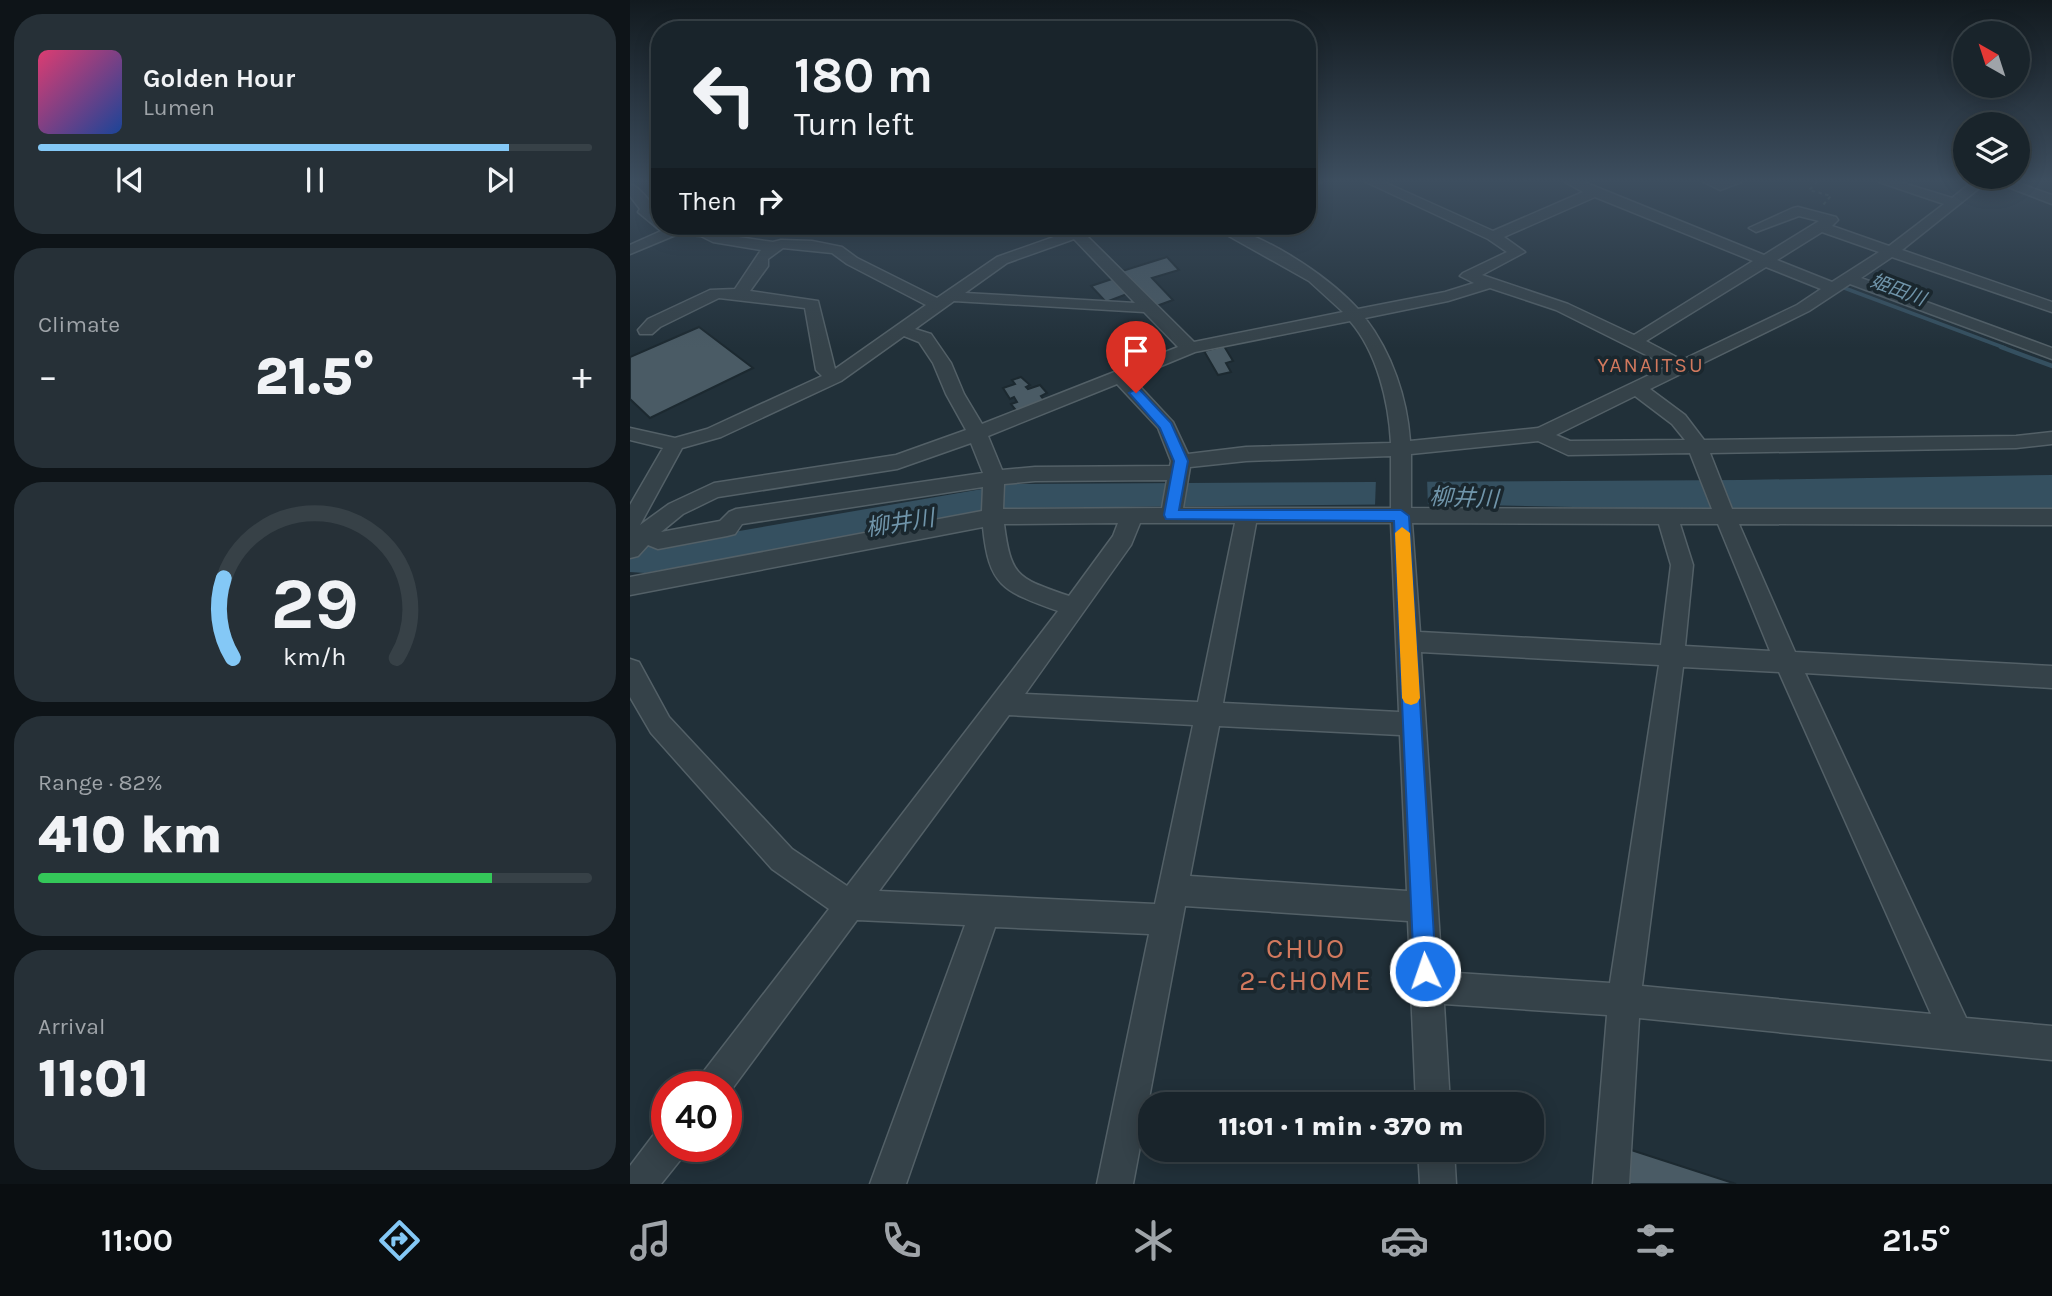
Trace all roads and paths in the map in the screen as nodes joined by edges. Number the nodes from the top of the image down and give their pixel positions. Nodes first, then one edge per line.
1 (659, 237) edge
2 (712, 237) edge
3 (1064, 237) edge
4 (1080, 237) edge
5 (1240, 237) edge
6 (1495, 237) edge
7 (1709, 237) edge
8 (1797, 237) edge
9 (1857, 237) edge
10 (1909, 237) edge
11 (774, 247) junction
12 (630, 250) edge
13 (1891, 251) junction
14 (1768, 261) junction
15 (1487, 284) junction
16 (1841, 285) junction
17 (739, 294) junction
18 (944, 300) junction
19 (1145, 307) junction
20 (2052, 307) edge
21 (1356, 313) junction
22 (646, 330) dead end
23 (903, 330) junction
24 (2052, 340) edge
25 (1636, 341) junction
26 (2029, 346) junction
27 (1190, 348) junction
28 (2052, 354) edge
29 (1681, 366) junction
30 (1120, 376) junction
31 (835, 377) junction
32 (1637, 389) junction
33 (976, 433) junction
34 (630, 434) edge
35 (1542, 434) junction
36 (2052, 438) edge
37 (675, 444) junction
38 (1400, 449) junction
39 (1701, 455) junction
40 (1180, 472) junction
41 (995, 480) junction
42 (1401, 511) junction
43 (1724, 511) junction
44 (1172, 513) junction
45 (992, 515) junction
46 (1132, 515) junction
47 (1247, 515) junction
48 (1667, 516) junction
49 (2052, 517) edge
50 (635, 536) edge
51 (630, 586) edge
52 (1073, 607) junction
53 (1408, 641) junction
54 (1672, 656) junction
55 (1787, 662) junction
56 (630, 669) edge
57 (2052, 677) edge
58 (1003, 704) junction
59 (1209, 716) junction
60 (1412, 724) junction
61 (1172, 890) junction
62 (850, 905) junction
63 (1422, 907) junction
64 (985, 911) junction
65 (1165, 920) junction
66 (1426, 987) junction
67 (1624, 1000) junction
68 (1956, 1033) junction
69 (2052, 1043) edge
70 (725, 1071) edge
71 (1432, 1092) edge
72 (656, 1162) edge
73 (1437, 1162) edge
74 (639, 1184) edge
75 (888, 1184) edge
76 (1115, 1184) edge
77 (1438, 1184) edge
78 (1611, 1184) edge

1 - 12 street
2 - 11 street
3 - 18 street
4 - 19 street
5 - 21 street
6 - 15 street
7 - 14 street
8 - 14 street
9 - 13 street
10 - 13 street
11 - 17 street
11 - 18 street
13 - 16 street
13 - 20 street
14 - 16 street
14 - 25 street
15 - 21 street
15 - 25 street
16 - 26 street
16 - 29 street
17 - 22 street
17 - 31 street
18 - 19 street
18 - 23 street
19 - 27 street
21 - 27 street
21 - 38 street
23 - 31 street
23 - 33 street
24 - 26 street
25 - 29 street
26 - 28 street
27 - 30 street
29 - 32 street
30 - 33 street
30 - 40 street
31 - 37 street
32 - 35 street
32 - 39 street
33 - 41 street
33 - 50 street
34 - 37 street
35 - 38 street
35 - 39 street
36 - 39 street
37 - 50 street
38 - 40 street
38 - 42 street
39 - 43 street
40 - 41 street
40 - 44 street
41 - 45 street
41 - 50 street
42 - 47 street
42 - 48 street
42 - 53 street
43 - 48 street
43 - 49 street
43 - 55 street
44 - 46 street
44 - 47 street
45 - 46 street
45 - 51 street
45 - 52 street
46 - 52 street
47 - 59 street
48 - 54 street
52 - 58 street
53 - 54 street
53 - 60 street
54 - 55 street
54 - 67 street
55 - 57 street
55 - 68 street
56 - 62 street
58 - 59 street
58 - 62 street
59 - 60 street
59 - 61 street
60 - 63 street
61 - 63 street
61 - 65 street
62 - 64 street
62 - 70 street
63 - 66 street
64 - 65 street
64 - 75 street
65 - 76 street
66 - 67 street
66 - 71 street
67 - 68 street
67 - 78 street
68 - 69 street
72 - 74 street
73 - 77 street

